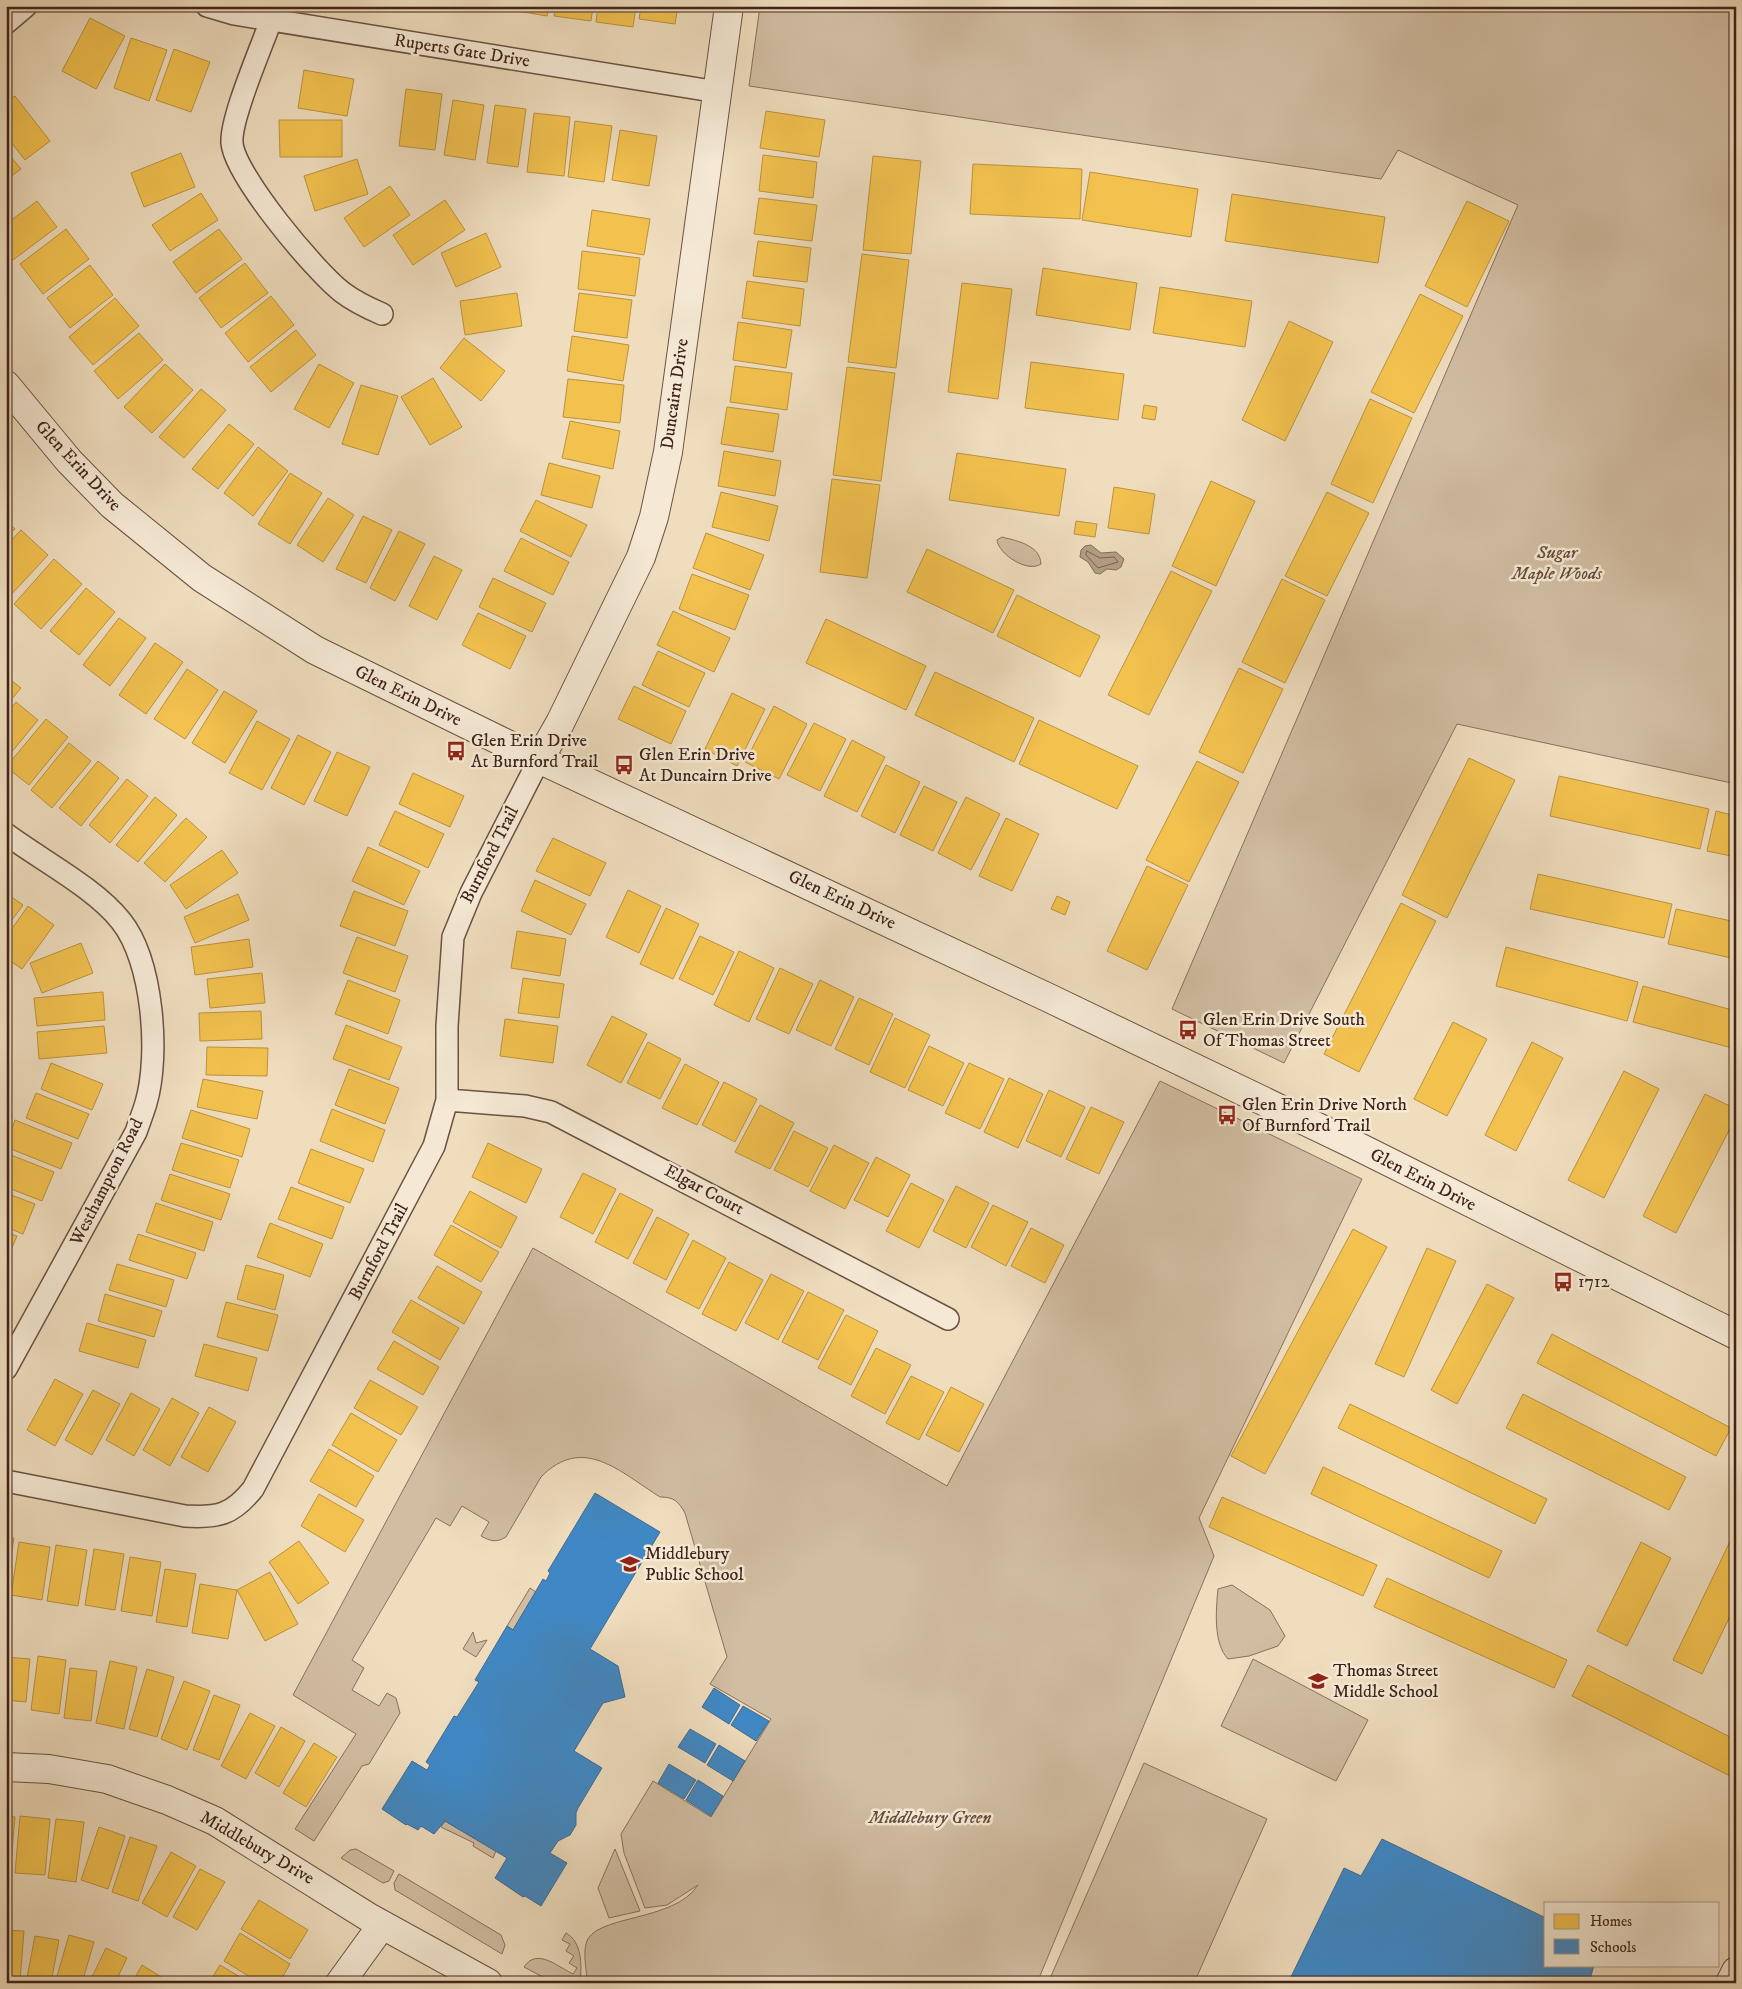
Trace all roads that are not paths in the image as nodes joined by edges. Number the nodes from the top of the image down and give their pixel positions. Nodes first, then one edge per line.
1 (26, 6) edge
2 (207, 6) edge
3 (729, 6) edge
4 (271, 20) junction
5 (6, 23) edge
6 (718, 92) junction
7 (382, 314) dead end
8 (6, 385) edge
9 (540, 758) junction
10 (6, 834) edge
11 (447, 1100) junction
12 (948, 1319) dead end
13 (1736, 1335) edge
14 (6, 1369) edge
15 (6, 1482) edge
16 (6, 1767) edge
17 (382, 1925) junction
18 (1736, 1971) edge
19 (340, 1983) edge
20 (488, 1983) edge
21 (1730, 1983) edge

1 - 5 street
2 - 4 street, Ruperts Gate Drive
3 - 6 street, Duncairn Drive
4 - 6 street, Ruperts Gate Drive
4 - 7 street
6 - 9 street, Duncairn Drive
8 - 9 street, Glen Erin Drive
9 - 11 street, Burnford Trail
9 - 13 street, Glen Erin Drive
10 - 14 street, Westhampton Road
11 - 12 street, Elgar Court
11 - 15 street, Burnford Trail
16 - 17 street, Middlebury Drive
17 - 19 street
17 - 20 street, Middlebury Drive
18 - 21 street

